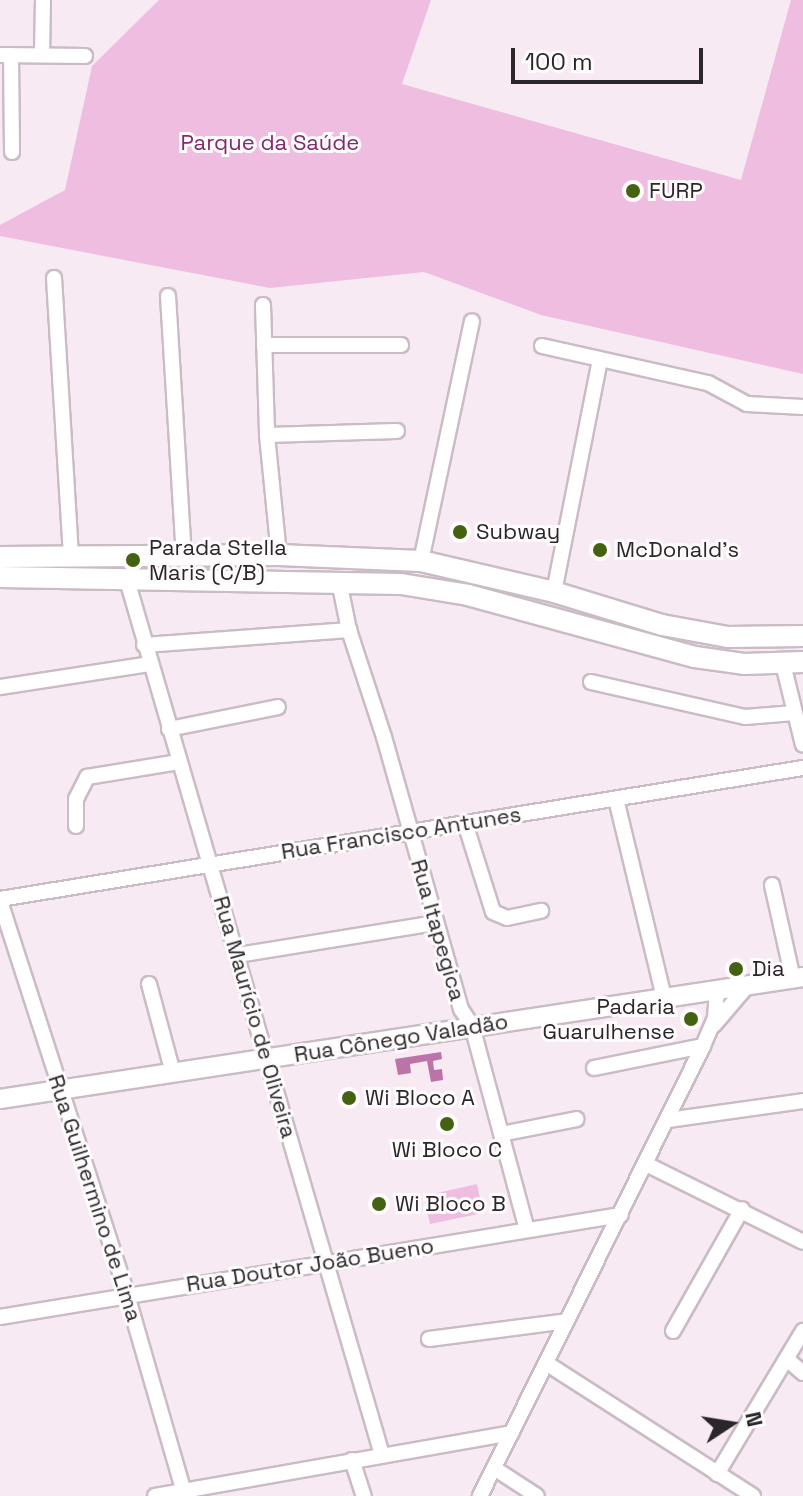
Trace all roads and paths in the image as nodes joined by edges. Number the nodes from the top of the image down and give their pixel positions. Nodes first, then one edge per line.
1 (43, 0) edge
2 (5, 55) edge
3 (42, 55) junction
4 (85, 56) dead end
5 (12, 152) dead end
6 (54, 278) dead end
7 (168, 296) dead end
8 (263, 305) dead end
9 (472, 321) dead end
10 (264, 345) junction
11 (401, 345) dead end
12 (542, 346) dead end
13 (600, 359) junction
14 (803, 407) edge
15 (397, 431) dead end
16 (267, 435) junction
17 (71, 555) junction
18 (279, 555) junction
19 (184, 556) junction
20 (0, 557) edge
21 (421, 561) junction
22 (0, 577) edge
23 (127, 580) junction
24 (339, 581) junction
25 (554, 592) junction
26 (349, 630) junction
27 (803, 636) edge
28 (144, 645) junction
29 (793, 663) edge
30 (150, 664) junction
31 (591, 682) dead end
32 (0, 687) edge
33 (278, 707) dead end
34 (794, 713) junction
35 (169, 729) junction
36 (803, 745) edge
37 (179, 762) junction
38 (803, 768) edge
39 (616, 799) junction
40 (465, 823) junction
41 (76, 826) dead end
42 (410, 834) junction
43 (210, 864) junction
44 (772, 885) dead end
45 (0, 900) edge
46 (541, 911) dead end
47 (435, 923) junction
48 (238, 955) junction
49 (798, 978) edge
50 (149, 984) dead end
51 (748, 985) junction
52 (717, 990) junction
53 (664, 998) junction
54 (472, 1026) junction
55 (711, 1028) junction
56 (703, 1046) junction
57 (269, 1059) junction
58 (594, 1068) dead end
59 (173, 1073) junction
60 (61, 1090) junction
61 (0, 1099) edge
62 (803, 1101) edge
63 (577, 1119) dead end
64 (668, 1120) junction
65 (501, 1134) junction
66 (646, 1164) junction
67 (742, 1209) junction
68 (621, 1215) junction
69 (527, 1230) junction
70 (803, 1242) edge
71 (326, 1261) junction
72 (127, 1295) junction
73 (0, 1317) edge
74 (567, 1321) junction
75 (673, 1331) dead end
76 (803, 1331) edge
77 (429, 1339) dead end
78 (788, 1360) junction
79 (546, 1363) junction
80 (803, 1373) edge
81 (511, 1433) junction
82 (382, 1455) junction
83 (352, 1460) junction
84 (494, 1468) junction
85 (717, 1474) junction
86 (732, 1490) edge
87 (184, 1494) edge
88 (155, 1496) edge
89 (364, 1496) edge
90 (480, 1496) edge
91 (537, 1496) edge
92 (753, 1496) edge

1 - 3 street
2 - 3 street
2 - 5 street
3 - 4 street
6 - 17 street
7 - 19 street
8 - 10 street
9 - 21 street
10 - 11 street
10 - 16 street
12 - 13 street
13 - 14 street
13 - 25 street
15 - 16 street
16 - 18 street
17 - 19 main road
17 - 20 main road
18 - 19 main road
18 - 21 main road
21 - 25 main road
22 - 23 main road
23 - 24 main road
23 - 28 street, Rua Maurício de Oliveira
24 - 26 street, Rua Itapegica
24 - 29 main road
25 - 27 main road
26 - 28 street
26 - 42 street, Rua Itapegica
28 - 30 street, Rua Maurício de Oliveira
29 - 34 street
30 - 32 street
30 - 35 street, Rua Maurício de Oliveira
31 - 34 street
33 - 35 street
34 - 36 street
35 - 37 street, Rua Maurício de Oliveira
37 - 41 street
37 - 43 street, Rua Maurício de Oliveira
38 - 39 street, Rua Francisco Antunes
39 - 40 street, Rua Francisco Antunes
39 - 53 street
40 - 42 street, Rua Francisco Antunes
40 - 46 street
42 - 43 street, Rua Francisco Antunes
42 - 47 street, Rua Itapegica
43 - 45 street, Rua Francisco Antunes
43 - 48 street, Rua Maurício de Oliveira
44 - 49 street
45 - 60 street, Rua Guilhermino de Lima
47 - 48 street
47 - 54 street, Rua Itapegica
48 - 57 street, Rua Maurício de Oliveira
49 - 51 street, Rua Cônego Valadão
50 - 59 street
51 - 52 street, Rua Cônego Valadão
51 - 55 street
52 - 53 street, Rua Cônego Valadão
52 - 55 street
53 - 54 street, Rua Cônego Valadão
54 - 57 street, Rua Cônego Valadão
54 - 65 street, Rua Itapegica
55 - 56 street
56 - 58 street
56 - 64 street
57 - 59 street, Rua Cônego Valadão
57 - 71 street, Rua Maurício de Oliveira
59 - 60 street, Rua Cônego Valadão
60 - 61 street, Rua Cônego Valadão
60 - 72 street, Rua Guilhermino de Lima
62 - 64 street
63 - 65 street
64 - 66 street
65 - 69 street, Rua Itapegica
66 - 67 street
66 - 68 street
67 - 70 street
67 - 75 street
68 - 69 street, Rua Doutor João Bueno
68 - 74 street
69 - 71 street, Rua Doutor João Bueno
71 - 72 street, Rua Doutor João Bueno
71 - 82 street, Rua Maurício de Oliveira
72 - 73 street, Rua Doutor João Bueno
72 - 87 street, Rua Guilhermino de Lima
74 - 77 street
74 - 79 street
76 - 78 street
78 - 80 street
78 - 85 street
79 - 81 street
79 - 85 street
81 - 82 street
81 - 84 street
82 - 83 street
83 - 87 street
83 - 89 street
84 - 90 street
84 - 91 street
85 - 86 street
86 - 92 street
87 - 88 street

